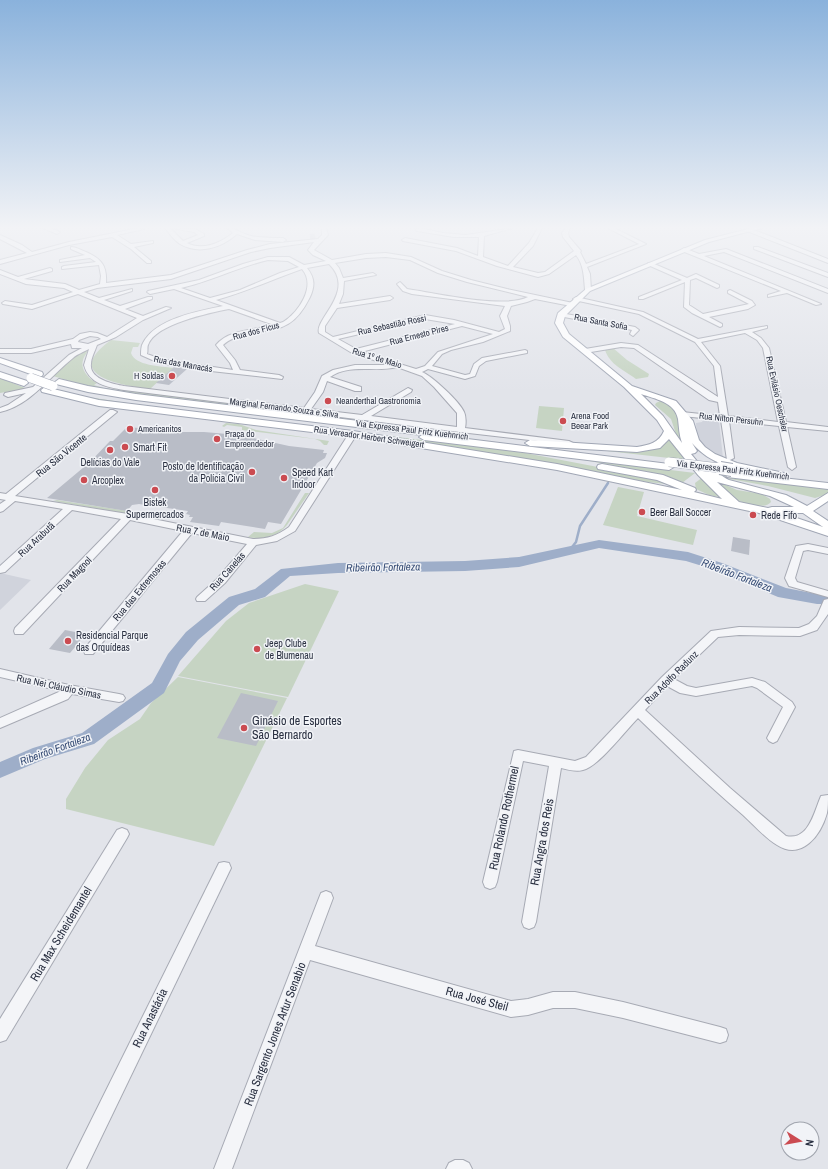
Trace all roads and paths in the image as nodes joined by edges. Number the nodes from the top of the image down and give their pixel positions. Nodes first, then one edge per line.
1 (38, 283) edge
2 (134, 283) edge
3 (195, 283) edge
4 (262, 283) edge
5 (310, 283) edge
6 (342, 283) edge
7 (476, 283) edge
8 (587, 283) edge
9 (606, 283) edge
10 (680, 283) edge
11 (688, 283) edge
12 (710, 283) edge
13 (774, 283) edge
14 (807, 283) edge
15 (400, 284) dead end
16 (103, 285) joint
17 (717, 286) dead end
18 (176, 288) junction
19 (784, 288) junction
20 (130, 290) dead end
21 (588, 290) junction
22 (828, 291) edge
23 (79, 292) junction
24 (730, 292) dead end
25 (770, 296) dead end
26 (533, 297) junction
27 (390, 298) dead end
28 (641, 298) dead end
29 (98, 300) junction
30 (210, 300) junction
31 (574, 301) junction
32 (5, 303) dead end
33 (818, 304) dead end
34 (509, 305) junction
35 (336, 306) junction
36 (229, 307) junction
37 (168, 308) dead end
38 (118, 309) junction
39 (561, 314) junction
40 (703, 316) junction
41 (138, 321) junction
42 (280, 325) junction
43 (460, 325) junction
44 (720, 325) dead end
45 (765, 326) dead end
46 (746, 331) junction
47 (93, 334) junction
48 (499, 334) junction
49 (634, 334) dead end
50 (332, 339) junction
51 (104, 340) junction
52 (697, 341) junction
53 (74, 342) junction
54 (92, 346) junction
55 (0, 351) edge
56 (584, 351) junction
57 (354, 352) junction
58 (525, 352) dead end
59 (71, 356) junction
60 (0, 360) edge
61 (398, 364) junction
62 (427, 367) junction
63 (417, 371) junction
64 (237, 372) junction
65 (0, 373) edge
66 (279, 377) dead end
67 (325, 378) junction
68 (31, 379) junction
69 (627, 385) junction
70 (52, 386) junction
71 (36, 388) junction
72 (358, 389) dead end
73 (408, 390) dead end
74 (0, 395) edge
75 (8, 395) junction
76 (666, 400) junction
77 (722, 401) junction
78 (16, 402) junction
79 (649, 407) junction
80 (9, 408) junction
81 (0, 410) edge
82 (306, 410) junction
83 (113, 412) dead end
84 (682, 414) junction
85 (0, 415) edge
86 (364, 417) junction
87 (725, 419) junction
88 (783, 424) junction
89 (669, 429) junction
90 (828, 429) edge
91 (460, 430) junction
92 (354, 434) junction
93 (510, 442) junction
94 (587, 446) junction
95 (535, 452) junction
96 (730, 458) dead end
97 (669, 465) junction
98 (792, 467) dead end
99 (731, 472) junction
100 (780, 475) junction
101 (694, 480) junction
102 (828, 481) edge
103 (828, 486) edge
104 (654, 487) junction
105 (760, 491) junction
106 (828, 496) edge
107 (7, 497) edge
108 (712, 499) junction
109 (738, 505) junction
110 (70, 507) junction
111 (0, 509) edge
112 (762, 510) junction
113 (807, 510) junction
114 (128, 517) junction
115 (828, 526) edge
116 (189, 530) junction
117 (828, 533) edge
118 (253, 542) junction
119 (828, 551) edge
120 (2, 570) dead end
121 (828, 594) edge
122 (201, 599) dead end
123 (827, 605) edge
124 (19, 631) dead end
125 (89, 651) dead end
126 (0, 673) edge
127 (666, 680) junction
128 (69, 689) junction
129 (119, 698) dead end
130 (638, 711) junction
131 (0, 723) edge
132 (774, 738) dead end
133 (518, 754) joint
134 (556, 762) junction
135 (826, 800) dead end
136 (122, 834) dead end
137 (224, 868) dead end
138 (490, 882) dead end
139 (326, 898) dead end
140 (529, 922) dead end
141 (306, 951) junction
142 (0, 1034) edge
143 (720, 1036) dead end
144 (76, 1169) edge
145 (223, 1169) edge
146 (456, 1169) edge
147 (463, 1169) edge

1 - 23 street
2 - 16 street
3 - 18 street
4 - 30 street
5 - 42 street, Rua dos Ficus
6 - 35 street, Rua 1º de Maio
7 - 26 street
8 - 21 street
9 - 21 main road
10 - 28 street
11 - 40 street
12 - 17 street
13 - 19 street
14 - 22 street
15 - 34 street
16 - 23 street
18 - 30 street
18 - 38 street
19 - 25 street
19 - 33 street
20 - 29 street
21 - 31 main road
23 - 29 street
23 - 32 street
24 - 40 street
26 - 31 street
26 - 34 street
27 - 35 street
29 - 38 street
30 - 36 street
31 - 39 main road
31 - 52 street
34 - 48 street
35 - 50 street, Rua 1º de Maio
36 - 42 street
36 - 64 street, Rua das Manacás
37 - 41 street
38 - 41 street
39 - 49 street, Rua Santa Sofia
39 - 56 main road
40 - 44 street
41 - 47 street
41 - 51 street
42 - 64 street, Rua dos Ficus
43 - 48 street, Rua Sebastião Rossi
43 - 50 street, Rua Sebastião Rossi
43 - 57 street, Rua Ernesto Pires
45 - 46 street
46 - 52 street
46 - 88 street, Rua Evilásio Oeschsler
47 - 51 street
47 - 53 street
48 - 62 street
50 - 57 street, Rua 1º de Maio
51 - 54 street
52 - 77 street
53 - 54 street
53 - 55 street
53 - 59 street
54 - 59 street
54 - 82 street, Marginal Fernando Souza e Silva
56 - 69 main road
56 - 77 street
57 - 61 street, Rua 1º de Maio
58 - 62 street
59 - 71 street
60 - 68 main road, Via Expressa Paul Fritz Kuehnrich
61 - 63 street, Rua 1º de Maio
61 - 67 street
62 - 63 street
63 - 91 street, Rua 1º de Maio
64 - 66 street, Rua das Manacás
65 - 68 main road, Rua Vereador Herbert Schweigert
67 - 72 street
67 - 82 street
68 - 70 main road, Rua Vereador Herbert Schweigert
68 - 70 main road, Via Expressa Paul Fritz Kuehnrich
69 - 76 main road
69 - 79 main road
70 - 92 main road, Rua Vereador Herbert Schweigert
70 - 93 main road, Via Expressa Paul Fritz Kuehnrich
70 - 95 main road, Via Expressa Paul Fritz Kuehnrich
71 - 75 street
71 - 78 street
73 - 86 street
74 - 75 street
75 - 78 street
76 - 79 main road
76 - 84 main road
77 - 87 street
78 - 80 street
79 - 89 main road
80 - 81 street
80 - 85 street
82 - 86 street, Marginal Fernando Souza e Silva
83 - 107 street, Rua São Vicente
84 - 87 street, Rua Nilton Persuhn
84 - 100 main road
84 - 105 main road
86 - 91 street, Marginal Fernando Souza e Silva
87 - 88 street, Rua Nilton Persuhn
87 - 96 street
88 - 90 street, Rua Nilton Persuhn
88 - 98 street, Rua Evilásio Oeschsler
89 - 94 main road, Marginal Fernando Souza e Silva
89 - 101 main road
91 - 94 street, Marginal Fernando Souza e Silva
92 - 104 main road, Rua Vereador Herbert Schweigert
92 - 118 street, Rua 7 de Maio
93 - 94 main road
93 - 97 main road, Via Expressa Paul Fritz Kuehnrich
95 - 97 main road, Via Expressa Paul Fritz Kuehnrich
95 - 101 main road
97 - 99 main road, Via Expressa Paul Fritz Kuehnrich
99 - 100 main road, Via Expressa Paul Fritz Kuehnrich
99 - 103 main road, Via Expressa Paul Fritz Kuehnrich
100 - 102 main road, Via Expressa Paul Fritz Kuehnrich
101 - 104 main road
101 - 108 main road
101 - 109 main road
104 - 108 main road, Rua Vereador Herbert Schweigert
105 - 112 main road
105 - 113 main road
106 - 113 main road
107 - 110 street, Rua 7 de Maio
107 - 111 street, Rua São Vicente
108 - 109 main road, Rua Vereador Herbert Schweigert
109 - 112 main road, Rua Vereador Herbert Schweigert
110 - 114 street, Rua 7 de Maio
110 - 120 street, Rua Arabutã
112 - 113 main road
112 - 117 main road
113 - 115 main road
114 - 116 street, Rua 7 de Maio
114 - 124 street, Rua Magnol
116 - 118 street, Rua 7 de Maio
116 - 125 street, Rua das Extremosas
118 - 122 street, Rua Canelas
119 - 121 street
123 - 127 street, Rua Adolfo Radunz
126 - 128 street, Rua Nei Cláudio Simas
127 - 130 street, Rua Adolfo Radunz
127 - 132 street
128 - 129 street, Rua Nei Cláudio Simas
128 - 131 street
130 - 134 street, Rua Adolfo Radunz
130 - 135 street
133 - 134 street, Rua Adolfo Radunz
133 - 138 street, Rua Rolando Rothermel
134 - 140 street, Rua Angra dos Reis
136 - 142 street, Rua Max Scheidemantel
137 - 144 street, Rua Anastácia
139 - 141 street, Rua Sargento Jones Artur Senabio
141 - 143 street, Rua José Steil
141 - 145 street, Rua Sargento Jones Artur Senabio
146 - 147 street

